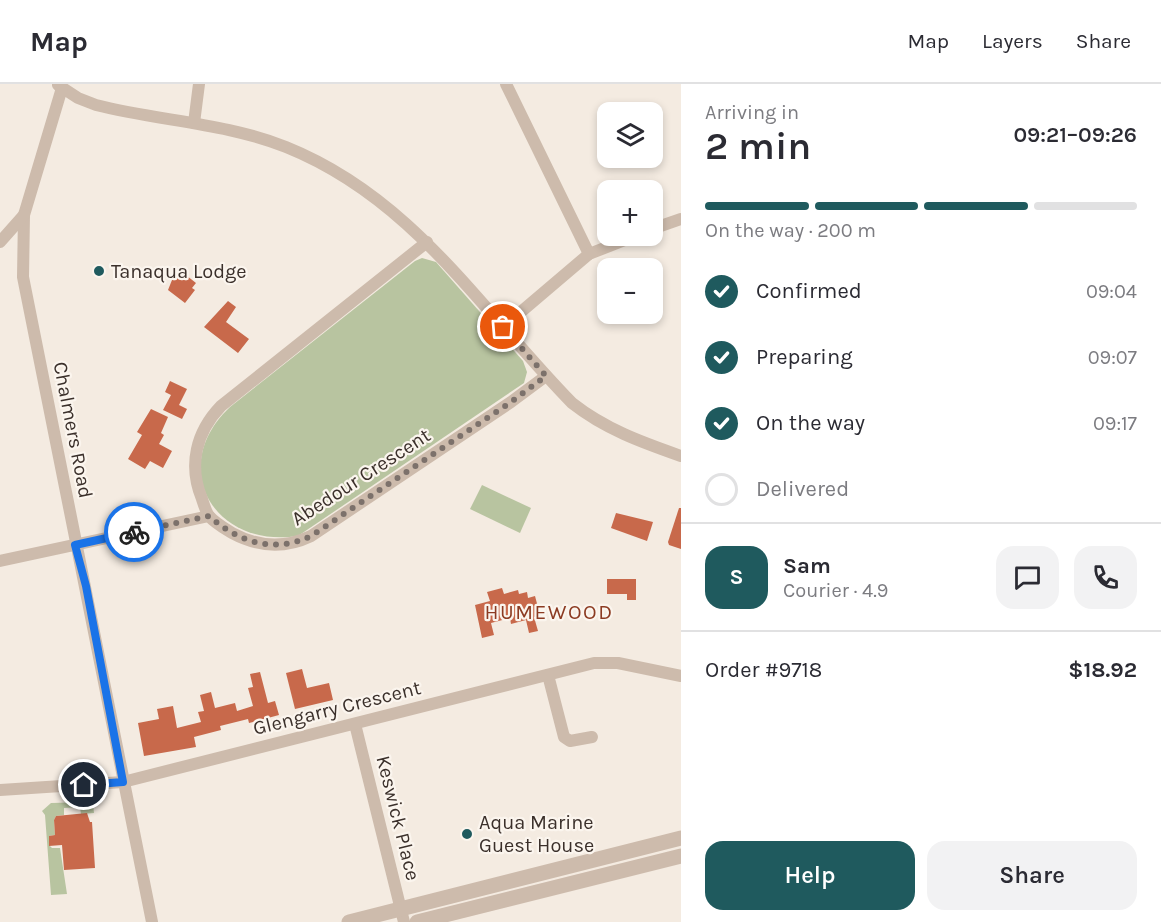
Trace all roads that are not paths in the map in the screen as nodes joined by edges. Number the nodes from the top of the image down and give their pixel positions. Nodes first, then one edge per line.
1 (199, 84) edge
2 (506, 84) edge
3 (59, 86) edge
4 (194, 123) junction
5 (24, 215) junction
6 (681, 219) edge
7 (663, 225) edge
8 (0, 242) edge
9 (427, 242) junction
10 (609, 246) edge
11 (589, 254) junction
12 (503, 327) junction
13 (546, 376) junction
14 (681, 456) edge
15 (209, 516) junction
16 (75, 545) junction
17 (0, 561) edge
18 (548, 675) junction
19 (681, 676) edge
20 (355, 724) junction
21 (592, 737) dead end
22 (123, 782) junction
23 (0, 789) edge
24 (681, 838) edge
25 (681, 856) edge
26 (402, 916) edge
27 (152, 922) edge
28 (349, 922) edge
29 (417, 922) edge

1 - 4 street
2 - 11 street
3 - 4 street
3 - 5 street, Chalmers Road
4 - 9 street
5 - 8 street
5 - 16 street, Chalmers Road
6 - 7 street
9 - 12 street
9 - 15 street
10 - 11 street
11 - 12 street
12 - 13 street
13 - 14 street
13 - 15 street, Abedour Crescent
15 - 16 street
16 - 17 street
16 - 22 street, Chalmers Road
18 - 19 street, Glengarry Crescent
18 - 20 street, Glengarry Crescent
18 - 21 street
20 - 22 street, Glengarry Crescent
20 - 26 street, Keswick Place
22 - 23 street, Glengarry Crescent
22 - 27 street, Chalmers Road
24 - 26 street
25 - 29 street
26 - 28 street

